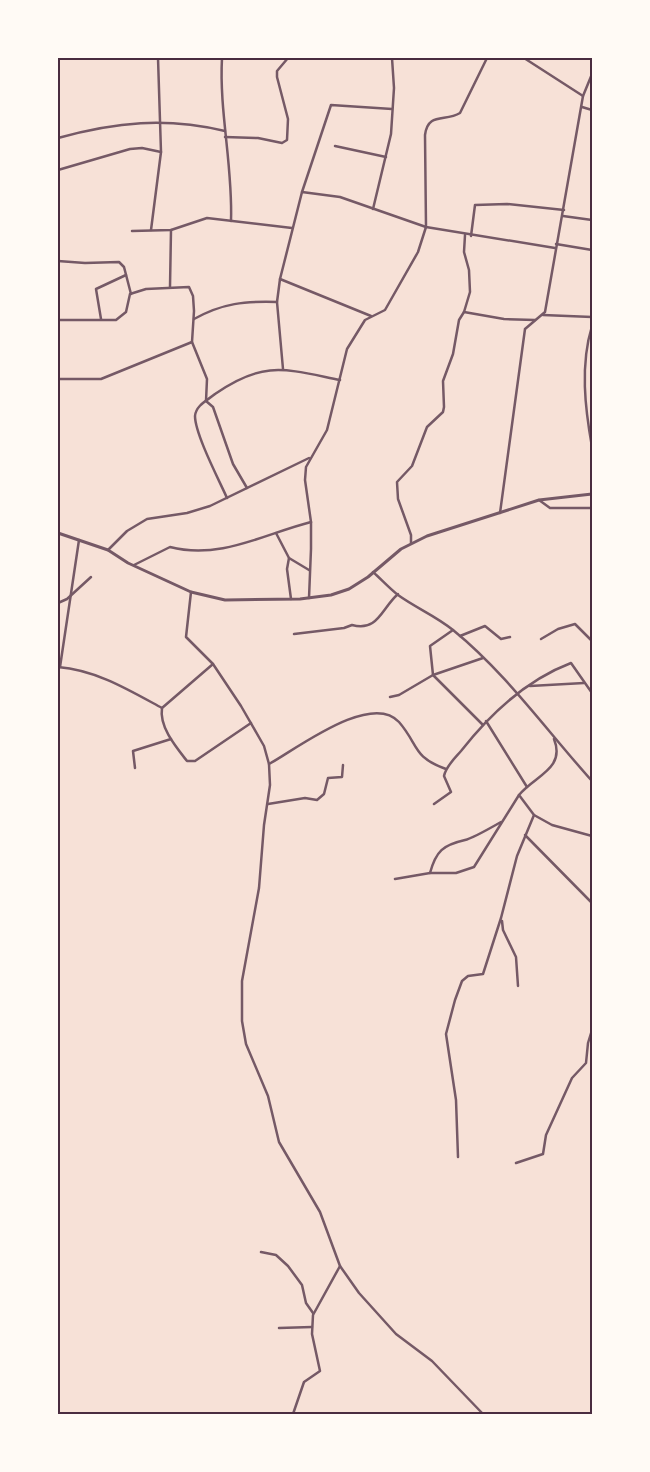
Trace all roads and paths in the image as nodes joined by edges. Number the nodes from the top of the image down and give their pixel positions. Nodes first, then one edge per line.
1 (158, 58) edge
2 (222, 58) edge
3 (288, 58) edge
4 (392, 58) edge
5 (487, 58) edge
6 (524, 58) edge
7 (592, 74) edge
8 (584, 96) junction
9 (582, 107) junction
10 (392, 109) junction
11 (592, 110) edge
12 (158, 121) junction
13 (225, 131) junction
14 (225, 136) junction
15 (58, 138) edge
16 (335, 146) dead end
17 (161, 152) junction
18 (386, 156) junction
19 (58, 170) edge
20 (302, 192) junction
21 (373, 209) junction
22 (564, 210) junction
23 (562, 216) junction
24 (592, 220) edge
25 (231, 221) junction
26 (426, 227) junction
27 (292, 228) junction
28 (151, 230) junction
29 (171, 230) junction
30 (132, 231) dead end
31 (465, 235) junction
32 (471, 236) junction
33 (556, 244) junction
34 (555, 248) junction
35 (592, 250) edge
36 (58, 260) edge
37 (126, 275) junction
38 (280, 279) junction
39 (170, 287) junction
40 (131, 294) junction
41 (58, 302) edge
42 (277, 302) junction
43 (464, 312) junction
44 (543, 315) junction
45 (372, 316) junction
46 (592, 318) edge
47 (101, 319) junction
48 (194, 319) junction
49 (58, 320) edge
50 (535, 320) junction
51 (592, 326) edge
52 (192, 342) junction
53 (283, 369) junction
54 (58, 379) edge
55 (340, 380) junction
56 (206, 401) junction
57 (592, 447) edge
58 (310, 457) junction
59 (247, 488) junction
60 (592, 494) edge
61 (227, 498) junction
62 (539, 500) junction
63 (592, 508) edge
64 (500, 513) junction
65 (311, 522) junction
66 (58, 533) edge
67 (276, 533) junction
68 (78, 540) junction
69 (411, 543) junction
70 (108, 550) junction
71 (289, 558) junction
72 (134, 565) junction
73 (309, 570) junction
74 (373, 572) junction
75 (91, 577) dead end
76 (191, 592) junction
77 (398, 594) junction
78 (71, 596) junction
79 (309, 598) junction
80 (291, 600) junction
81 (58, 603) edge
82 (453, 630) junction
83 (294, 634) dead end
84 (460, 636) junction
85 (510, 637) dead end
86 (541, 639) dead end
87 (592, 641) edge
88 (483, 658) junction
89 (214, 664) junction
90 (59, 667) edge
91 (433, 675) junction
92 (586, 683) junction
93 (529, 686) junction
94 (592, 693) edge
95 (518, 694) junction
96 (390, 697) dead end
97 (162, 708) junction
98 (486, 721) junction
99 (251, 723) junction
100 (483, 725) junction
101 (171, 738) junction
102 (554, 739) junction
103 (269, 764) junction
104 (344, 764) dead end
105 (135, 768) dead end
106 (446, 769) junction
107 (592, 781) edge
108 (527, 787) junction
109 (519, 795) junction
110 (268, 804) junction
111 (434, 804) dead end
112 (534, 815) junction
113 (502, 822) junction
114 (525, 835) junction
115 (592, 836) edge
116 (430, 873) junction
117 (396, 879) dead end
118 (592, 901) edge
119 (592, 913) edge
120 (501, 918) junction
121 (518, 986) dead end
122 (592, 1030) edge
123 (458, 1157) dead end
124 (516, 1163) dead end
125 (262, 1252) dead end
126 (340, 1266) junction
127 (313, 1315) junction
128 (312, 1326) junction
129 (279, 1328) dead end
130 (293, 1414) edge
131 (483, 1414) edge

1 - 12 street
2 - 13 street
3 - 14 street
4 - 10 street
5 - 26 street
6 - 8 street
7 - 8 street
8 - 9 street
9 - 11 street
9 - 22 street
10 - 18 street
10 - 20 street
12 - 13 street
12 - 15 street
12 - 17 street
13 - 14 street
14 - 25 street
16 - 18 street
17 - 19 street
17 - 28 street
18 - 21 street
20 - 21 street
20 - 27 street
21 - 26 street
22 - 23 street
22 - 32 street
23 - 24 street
23 - 33 street
25 - 27 street
25 - 29 street
26 - 31 street
26 - 45 street
27 - 38 street
28 - 29 street
28 - 30 street
29 - 39 street
31 - 32 street
31 - 43 street
32 - 34 street
33 - 34 street
33 - 35 street
34 - 44 street
36 - 37 street
37 - 40 street
37 - 47 street
38 - 42 street
38 - 45 street
39 - 40 street
39 - 48 street
40 - 47 street
41 - 49 street
42 - 48 street
42 - 53 street
43 - 50 street
43 - 69 street
44 - 46 street
44 - 50 street
45 - 55 street
47 - 49 street
48 - 52 street
50 - 64 street
51 - 57 street
52 - 54 street
52 - 56 street
53 - 55 street
53 - 56 street
55 - 58 street
56 - 59 street
56 - 61 street
58 - 59 street
58 - 65 street
59 - 61 street
60 - 62 street
61 - 70 street
62 - 63 street
62 - 64 street
64 - 69 street
65 - 67 street
65 - 73 street
66 - 68 street
67 - 71 street
67 - 72 street
68 - 70 street
68 - 78 street
69 - 74 street
70 - 72 street
71 - 73 street
71 - 80 street
72 - 76 street
73 - 79 street
74 - 77 street
74 - 79 street
75 - 78 street
76 - 80 street
76 - 89 street
77 - 82 street
77 - 83 street
78 - 81 street
78 - 90 street
79 - 80 street
82 - 84 street
82 - 91 street
84 - 85 street
84 - 88 street
86 - 87 street
88 - 91 street
88 - 95 street
89 - 97 street
89 - 99 street
90 - 97 street
91 - 96 street
91 - 100 street
92 - 93 street
92 - 93 street
92 - 94 street
93 - 95 street
95 - 98 street
95 - 102 street
97 - 101 street
98 - 100 street
98 - 108 street
99 - 101 street
99 - 103 street
100 - 106 street
101 - 105 street
102 - 107 street
102 - 108 street
103 - 106 street
103 - 110 street
104 - 110 street
106 - 111 street
108 - 109 street
109 - 112 street
109 - 113 street
110 - 126 street
112 - 114 street
112 - 115 street
113 - 116 street
113 - 116 street
114 - 118 street
114 - 120 street
116 - 117 street
118 - 119 street
120 - 121 street
120 - 123 street
122 - 124 street
125 - 127 street
126 - 127 street
126 - 131 street
127 - 128 street
128 - 129 street
128 - 130 street

